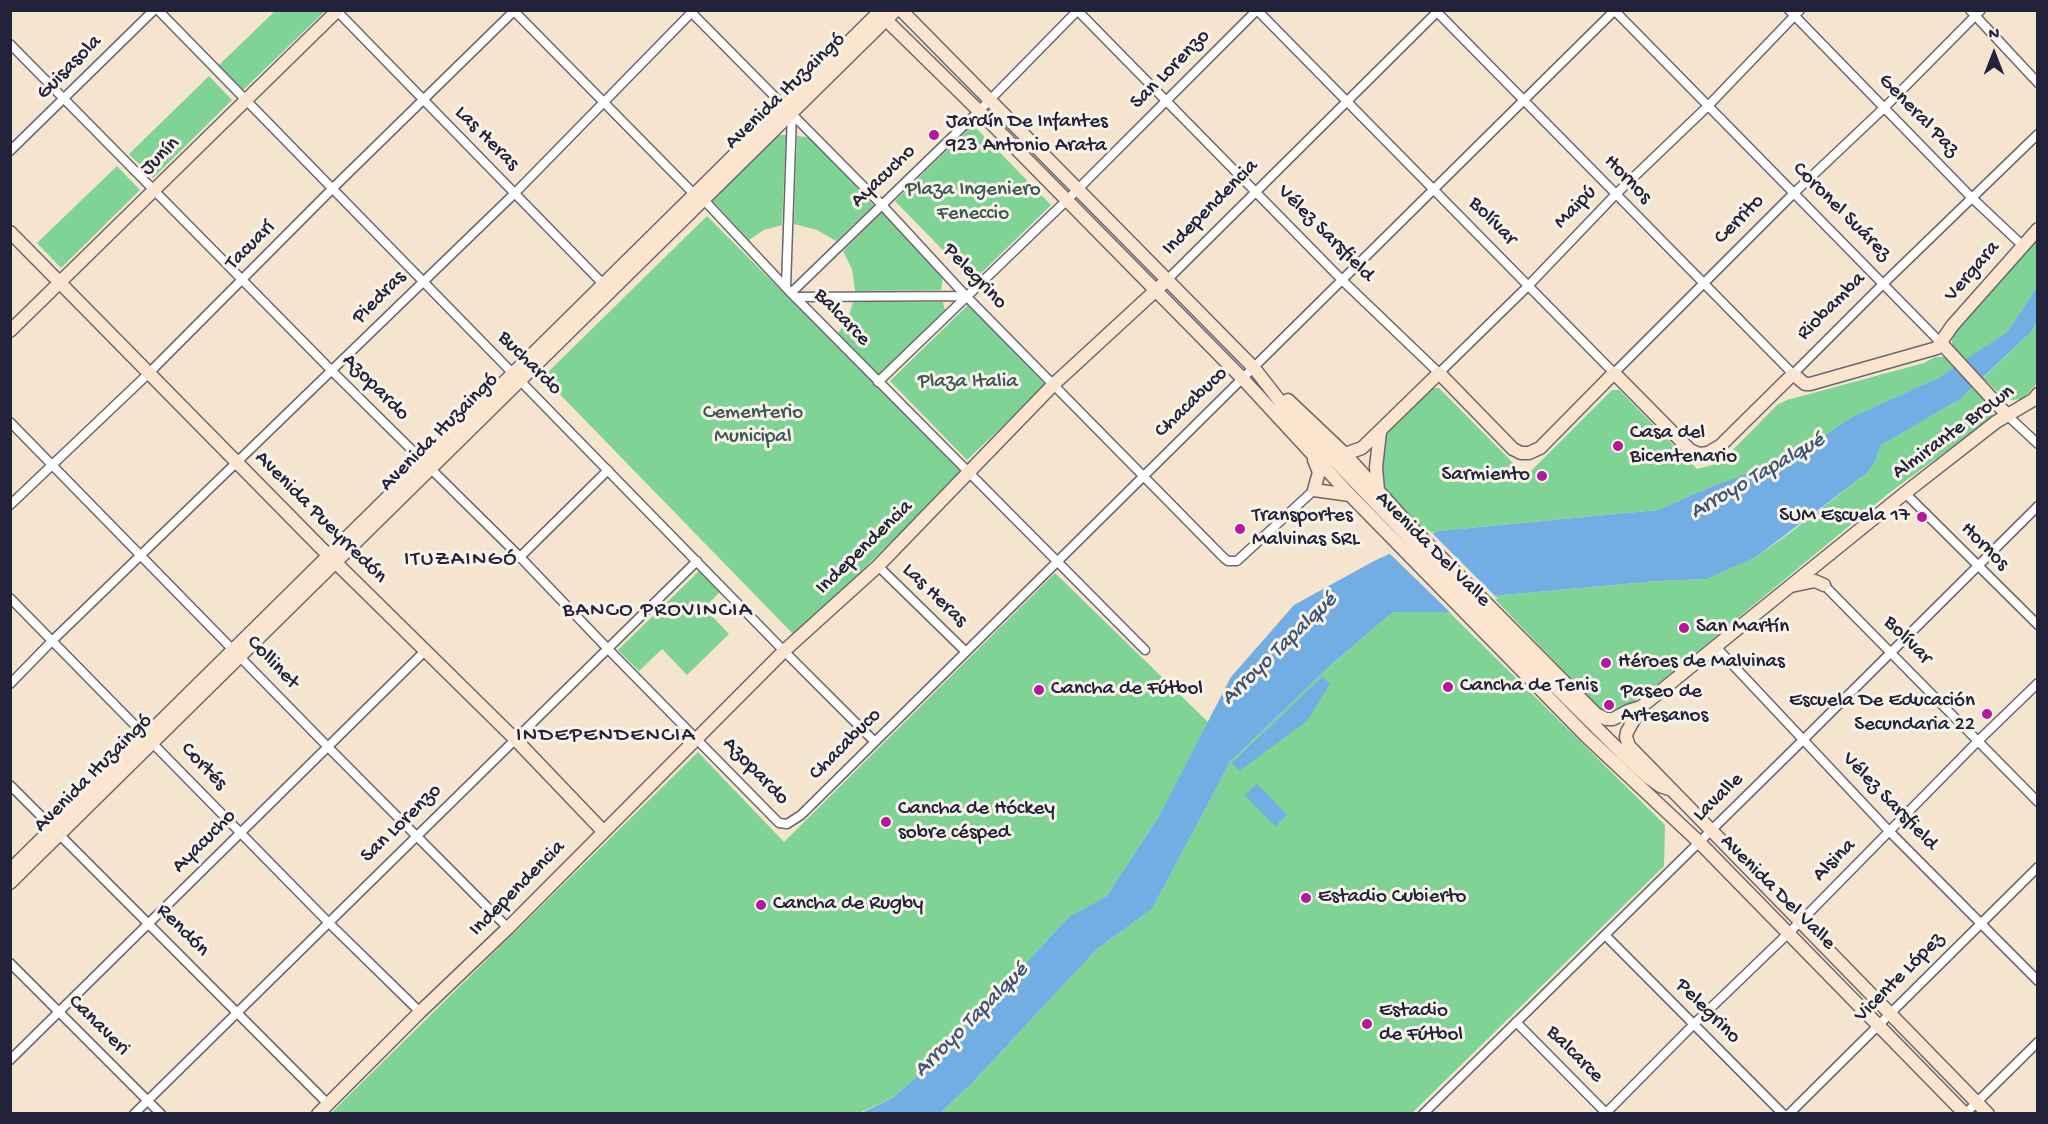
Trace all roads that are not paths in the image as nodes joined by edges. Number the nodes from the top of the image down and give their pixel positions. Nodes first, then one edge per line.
1 (156, 10) edge
2 (896, 10) edge
3 (901, 10) edge
4 (337, 11) edge
5 (514, 11) edge
6 (691, 11) edge
7 (1078, 11) edge
8 (1257, 11) edge
9 (1437, 11) edge
10 (1614, 11) edge
11 (1794, 12) edge
12 (1975, 12) edge
13 (880, 14) edge
14 (10, 44) edge
15 (2037, 83) edge
16 (65, 99) junction
17 (246, 100) junction
18 (989, 100) junction
19 (424, 101) junction
20 (1165, 101) junction
21 (1346, 101) junction
22 (1524, 101) junction
23 (603, 102) junction
24 (1708, 106) junction
25 (1885, 107) junction
26 (788, 109) junction
27 (979, 111) junction
28 (2037, 134) edge
29 (10, 151) edge
30 (333, 188) junction
31 (1077, 189) junction
32 (1255, 191) junction
33 (1434, 191) junction
34 (154, 192) junction
35 (515, 193) junction
36 (1794, 193) junction
37 (1616, 195) junction
38 (699, 197) junction
39 (1971, 197) junction
40 (1066, 200) junction
41 (881, 204) junction
42 (2037, 229) edge
43 (10, 232) edge
44 (2022, 245) junction
45 (242, 279) junction
46 (1167, 280) junction
47 (422, 281) junction
48 (1343, 281) junction
49 (59, 282) junction
50 (1884, 283) junction
51 (1703, 284) junction
52 (1528, 286) junction
53 (607, 288) junction
54 (1155, 291) junction
55 (791, 292) junction
56 (966, 296) junction
57 (10, 331) edge
58 (1941, 343) junction
59 (1254, 368) junction
60 (332, 370) junction
61 (149, 373) junction
62 (1439, 373) junction
63 (1614, 373) junction
64 (1793, 374) junction
65 (516, 377) junction
66 (1243, 379) junction
67 (878, 382) junction
68 (1054, 384) junction
69 (2037, 394) edge
70 (2008, 416) junction
71 (10, 422) edge
72 (1380, 432) junction
73 (2037, 444) edge
74 (1312, 454) junction
75 (1345, 454) junction
76 (1525, 454) joint
77 (1704, 454) joint
78 (236, 462) junction
79 (52, 464) junction
80 (428, 465) junction
81 (608, 470) junction
82 (969, 473) junction
83 (1142, 476) junction
84 (1314, 490) junction
85 (1378, 490) junction
86 (1905, 493) junction
87 (1350, 495) junction
88 (10, 505) edge
89 (2037, 506) edge
90 (1403, 534) junction
91 (141, 556) junction
92 (1825, 556) junction
93 (520, 557) junction
94 (332, 559) junction
95 (697, 561) junction
96 (1055, 562) junction
97 (878, 566) junction
98 (1978, 566) junction
99 (1824, 585) junction
100 (1787, 587) junction
101 (10, 598) edge
102 (1487, 619) junction
103 (2037, 625) edge
104 (53, 640) junction
105 (1716, 647) junction
106 (607, 648) junction
107 (426, 650) junction
108 (1145, 650) dead end
109 (784, 651) junction
110 (966, 652) junction
111 (237, 653) junction
112 (1891, 653) junction
113 (2037, 683) edge
114 (10, 684) edge
115 (1641, 707) junction
116 (697, 738) junction
117 (150, 739) junction
118 (516, 740) junction
119 (874, 741) junction
120 (1803, 741) junction
121 (1978, 741) junction
122 (327, 746) junction
123 (10, 784) edge
124 (1672, 790) junction
125 (2037, 802) edge
126 (794, 821) joint
127 (1711, 830) junction
128 (57, 831) junction
129 (603, 831) junction
130 (1889, 831) junction
131 (241, 832) junction
132 (416, 835) junction
133 (1699, 842) junction
134 (2037, 867) edge
135 (10, 870) edge
136 (10, 883) edge
137 (1801, 921) junction
138 (328, 922) junction
139 (1980, 922) junction
140 (149, 923) junction
141 (508, 928) junction
142 (1789, 933) junction
143 (1605, 935) junction
144 (10, 963) edge
145 (2037, 981) edge
146 (58, 1012) junction
147 (238, 1012) junction
148 (420, 1012) junction
149 (1892, 1013) junction
150 (1516, 1022) junction
151 (1694, 1024) junction
152 (1880, 1025) junction
153 (2037, 1042) edge
154 (10, 1060) edge
155 (147, 1100) junction
156 (1977, 1102) junction
157 (328, 1104) junction
158 (1426, 1112) edge
159 (134, 1113) edge
160 (161, 1113) edge
161 (318, 1113) edge
162 (1606, 1113) edge
163 (1783, 1113) edge
164 (1789, 1113) edge
165 (1965, 1113) edge
166 (1989, 1113) edge

1 - 16 street, Guisasola
1 - 17 street, Buchardo
2 - 13 main road, Avenida Ituzaingó
3 - 18 main road, Avenida Del Valle
4 - 17 main road, Junín
4 - 19 street, Las Heras
5 - 19 street, Tacuarí
5 - 23 street, Balcarce
6 - 23 street, Piedras
6 - 26 street, Pelegrino
7 - 18 street, Ayacucho
7 - 20 street, Vélez Sarsfield
8 - 20 street, San Lorenzo
8 - 21 street, Bolívar
9 - 21 street, Independencia
9 - 22 street, Hornos
10 - 22 street, Chacabuco
10 - 24 street, Coronel Suárez
11 - 24 street, Maipú
11 - 25 street, General Paz
12 - 15 street
12 - 25 street, Cerrito
13 - 26 main road, Avenida Ituzaingó
13 - 27 main road, Avenida Del Valle
14 - 16 street, Azopardo
16 - 29 street, Guisasola
16 - 34 street, Azopardo
17 - 30 street, Buchardo
17 - 34 main road, Junín
18 - 27 street, Ayacucho
18 - 31 main road, Avenida Del Valle
19 - 30 street, Tacuarí
19 - 35 street, Las Heras
20 - 31 street, San Lorenzo
20 - 32 street, Vélez Sarsfield
21 - 32 street, Independencia
21 - 33 street, Bolívar
22 - 33 street, Chacabuco
22 - 37 street, Hornos
23 - 35 street, Piedras
23 - 38 street, Balcarce
24 - 36 street, Coronel Suárez
24 - 37 street, Maipú
25 - 36 street, Cerrito
25 - 39 street, General Paz
26 - 38 main road, Avenida Ituzaingó
26 - 41 street, Pelegrino
26 - 55 street
27 - 40 main road, Avenida Del Valle
27 - 41 street, Ayacucho
28 - 39 street, Riobamba
30 - 45 street, Tacuarí
30 - 47 street, Buchardo
31 - 40 street, San Lorenzo
31 - 46 main road, Avenida Del Valle
32 - 46 street, Independencia
32 - 48 street, Vélez Sarsfield
33 - 48 street, Chacabuco
33 - 52 street, Bolívar
34 - 45 street, Azopardo
34 - 49 main road, Junín
35 - 47 street, Piedras
35 - 53 street, Las Heras
36 - 50 street, Coronel Suárez
36 - 51 street, Cerrito
37 - 51 street, Hornos
37 - 52 street, Maipú
38 - 53 main road, Avenida Ituzaingó
38 - 55 street, Balcarce
39 - 44 street, General Paz
39 - 50 street, Riobamba
40 - 54 main road, Avenida Del Valle
40 - 56 street, San Lorenzo
41 - 55 street, Ayacucho
41 - 56 street, Pelegrino
42 - 44 main road, Vergara
43 - 49 main road, Avenida Pueyrredón
44 - 58 main road, Vergara
45 - 60 street, Azopardo
45 - 61 street, Tacuarí
46 - 54 main road, Independencia
46 - 59 main road, Avenida Del Valle
47 - 60 street, Piedras
47 - 65 street, Buchardo
48 - 59 street, Chacabuco
48 - 62 street, Vélez Sarsfield
49 - 57 main road, Junín
49 - 61 main road, Avenida Pueyrredón
50 - 58 street, Coronel Suárez
50 - 64 street, Riobamba
51 - 63 street, Cerrito
51 - 64 street, Hornos
52 - 62 street, Maipú
52 - 63 street, Bolívar
53 - 65 main road, Avenida Ituzaingó
54 - 66 main road, Avenida Del Valle
54 - 68 main road, Independencia
55 - 56 street
55 - 67 street, Balcarce
56 - 67 street, San Lorenzo
56 - 68 street, Pelegrino
58 - 64 main road
58 - 70 main road, Coronel Suárez
59 - 66 street, Chacabuco
59 - 75 main road, Avenida Del Valle
59 - 90 main road, Avenida Del Valle
60 - 78 street, Piedras
60 - 80 street, Azopardo
61 - 78 main road, Avenida Pueyrredón
61 - 79 street, Tacuarí
62 - 72 main road, Maipú
62 - 76 main road, Vélez Sarsfield
63 - 76 main road, Cerrito
63 - 77 main road, Bolívar
64 - 77 main road, Riobamba
65 - 80 main road, Avenida Ituzaingó
65 - 81 street, Buchardo
66 - 74 main road, Avenida Del Valle
66 - 83 street, Chacabuco
67 - 82 street, Balcarce
68 - 82 main road, Independencia
68 - 83 street, Pelegrino
69 - 70 main road, Almirante Brown
70 - 73 street, Coronel Suárez
70 - 86 main road, Almirante Brown
71 - 79 street, Collinet
72 - 75 main road, Maipú
72 - 85 main road
74 - 84 main road
74 - 87 main road, Avenida Del Valle
75 - 85 main road, Avenida Del Valle
78 - 91 street, Piedras
78 - 94 main road, Avenida Pueyrredón
79 - 88 street, Tacuarí
79 - 91 street, Collinet
80 - 93 street, Azopardo
80 - 94 main road, Avenida Ituzaingó
81 - 93 street
81 - 95 street, Buchardo
82 - 96 street, Balcarce
82 - 97 main road, Independencia
83 - 84 street, Pelegrino
83 - 96 street, Chacabuco
84 - 87 main road
85 - 90 main road, Avenida Del Valle
86 - 92 main road, Almirante Brown
86 - 98 street, Hornos
87 - 90 main road, Avenida Del Valle
89 - 98 street, Lavalle
90 - 102 main road, Avenida Del Valle
90 - 102 main road, Avenida Del Valle
91 - 104 street, Piedras
91 - 111 street, Collinet
92 - 99 main road
92 - 100 main road, Almirante Brown
93 - 106 street, Azopardo
94 - 107 main road, Avenida Pueyrredón
94 - 111 main road, Avenida Ituzaingó
95 - 106 street, San Lorenzo
95 - 109 street, Buchardo
96 - 108 street, Balcarce
96 - 110 street, Chacabuco
97 - 109 main road, Independencia
97 - 110 street, Las Heras
98 - 103 street, Hornos
98 - 112 street, Lavalle
99 - 100 main road
99 - 112 street, Bolívar
100 - 105 main road, Almirante Brown
101 - 104 street, Cortés
102 - 115 main road, Avenida Del Valle
102 - 124 main road, Avenida Del Valle
102 - 133 main road, Avenida Del Valle
104 - 114 street, Piedras
104 - 117 street, Cortés
105 - 115 main road, Almirante Brown
105 - 120 street, Vélez Sarsfield
106 - 116 street, Azopardo
106 - 118 street, San Lorenzo
107 - 118 main road, Avenida Pueyrredón
107 - 122 street, Ayacucho
109 - 116 main road, Independencia
109 - 119 street, Buchardo
110 - 119 street, Chacabuco
111 - 117 main road, Avenida Ituzaingó
111 - 122 street, Collinet
112 - 120 street, Lavalle
112 - 121 street, Bolívar
113 - 121 street, Alsina
115 - 124 main road
116 - 126 street, Azopardo
116 - 129 main road, Independencia
117 - 128 main road, Avenida Ituzaingó
117 - 131 street, Cortés
118 - 129 main road, Avenida Pueyrredón
118 - 132 street, San Lorenzo
119 - 126 street, Chacabuco
120 - 127 street, Lavalle
120 - 130 street, Vélez Sarsfield
121 - 125 street, Bolívar
121 - 130 street, Alsina
122 - 131 street, Ayacucho
122 - 132 street, Collinet
123 - 128 street, Rendón
124 - 127 main road, Avenida Del Valle
127 - 133 street, Lavalle
127 - 137 main road, Avenida Del Valle
128 - 135 main road, Avenida Ituzaingó
128 - 136 main road, Avenida Ituzaingó
128 - 140 street, Rendón
129 - 141 main road, Independencia
130 - 137 street, Alsina
130 - 139 street, Vélez Sarsfield
131 - 138 street, Cortés
131 - 140 street, Ayacucho
132 - 138 street, San Lorenzo
132 - 141 street, Collinet
133 - 142 main road, Avenida Del Valle
133 - 143 street, Lavalle
134 - 139 street, Vicente López
137 - 142 street, Alsina
137 - 149 main road, Avenida Del Valle
138 - 147 street, San Lorenzo
138 - 148 street, Cortés
139 - 145 street, Vélez Sarsfield
139 - 149 street, Vicente López
140 - 146 street, Ayacucho
140 - 147 street, Rendón
141 - 148 main road, Independencia
142 - 151 street, Alsina
142 - 152 main road, Avenida Del Valle
143 - 150 street, Lavalle
143 - 151 street, Pelegrino
144 - 146 street, Canaveri
146 - 154 street, Ayacucho
146 - 155 street, Canaveri
147 - 155 street, San Lorenzo
147 - 157 street, Rendón
148 - 157 main road, Independencia
149 - 152 street, Vicente López
149 - 156 main road, Avenida Del Valle
150 - 158 street, Lavalle
150 - 162 street, Balcarce
151 - 162 street, Alsina
151 - 163 street, Pelegrino
152 - 164 street, Vicente López
152 - 165 main road, Avenida Del Valle
153 - 156 street
155 - 159 street, San Lorenzo
155 - 160 street, Canaveri
156 - 165 street
156 - 166 main road, Avenida Del Valle
157 - 161 main road, Independencia

